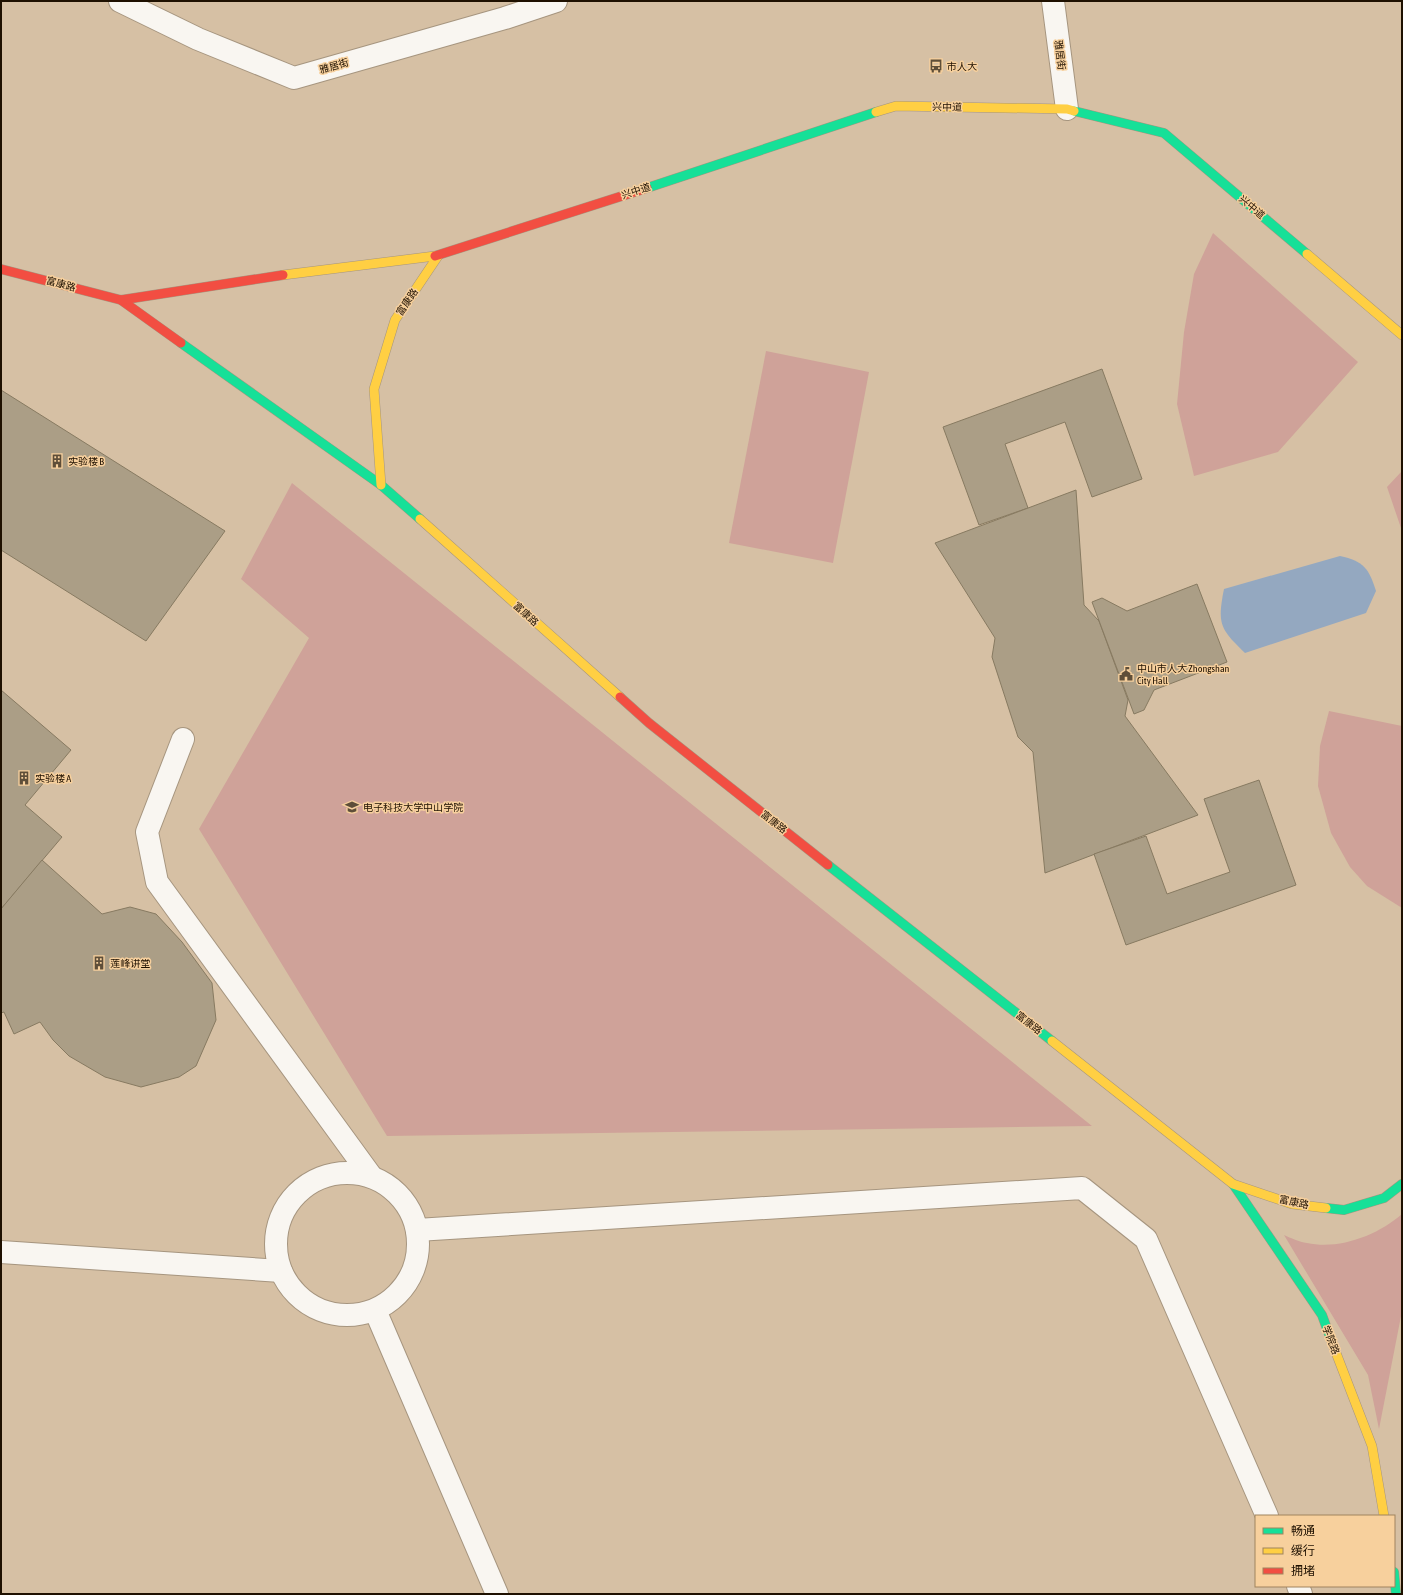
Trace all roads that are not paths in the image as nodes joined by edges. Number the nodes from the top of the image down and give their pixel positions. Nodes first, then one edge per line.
1 (120, 1) edge
2 (556, 1) edge
3 (1053, 1) edge
4 (1067, 109) junction
5 (438, 256) junction
6 (1, 269) edge
7 (121, 300) junction
8 (1402, 335) edge
9 (380, 485) junction
10 (183, 739) dead end
11 (371, 1176) junction
12 (1233, 1184) junction
13 (1402, 1184) edge
14 (417, 1230) junction
15 (1, 1252) edge
16 (281, 1271) junction
17 (375, 1310) junction
18 (1267, 1515) edge
19 (1384, 1515) edge
20 (1395, 1583) edge
21 (497, 1594) edge
22 (1396, 1594) edge

1 - 2 street, 雅居街
3 - 4 street, 雅居街
4 - 5 main road, 兴中道
4 - 8 main road, 兴中道
5 - 7 main road, 兴中道
5 - 9 main road, 富康路
6 - 7 main road, 富康路
7 - 9 main road
9 - 12 main road, 富康路
10 - 11 street
11 - 14 street
11 - 16 street
12 - 13 main road, 富康路
12 - 19 main road, 学院路
14 - 17 street
14 - 18 street
15 - 16 street
16 - 17 street
17 - 21 street
20 - 22 main road

